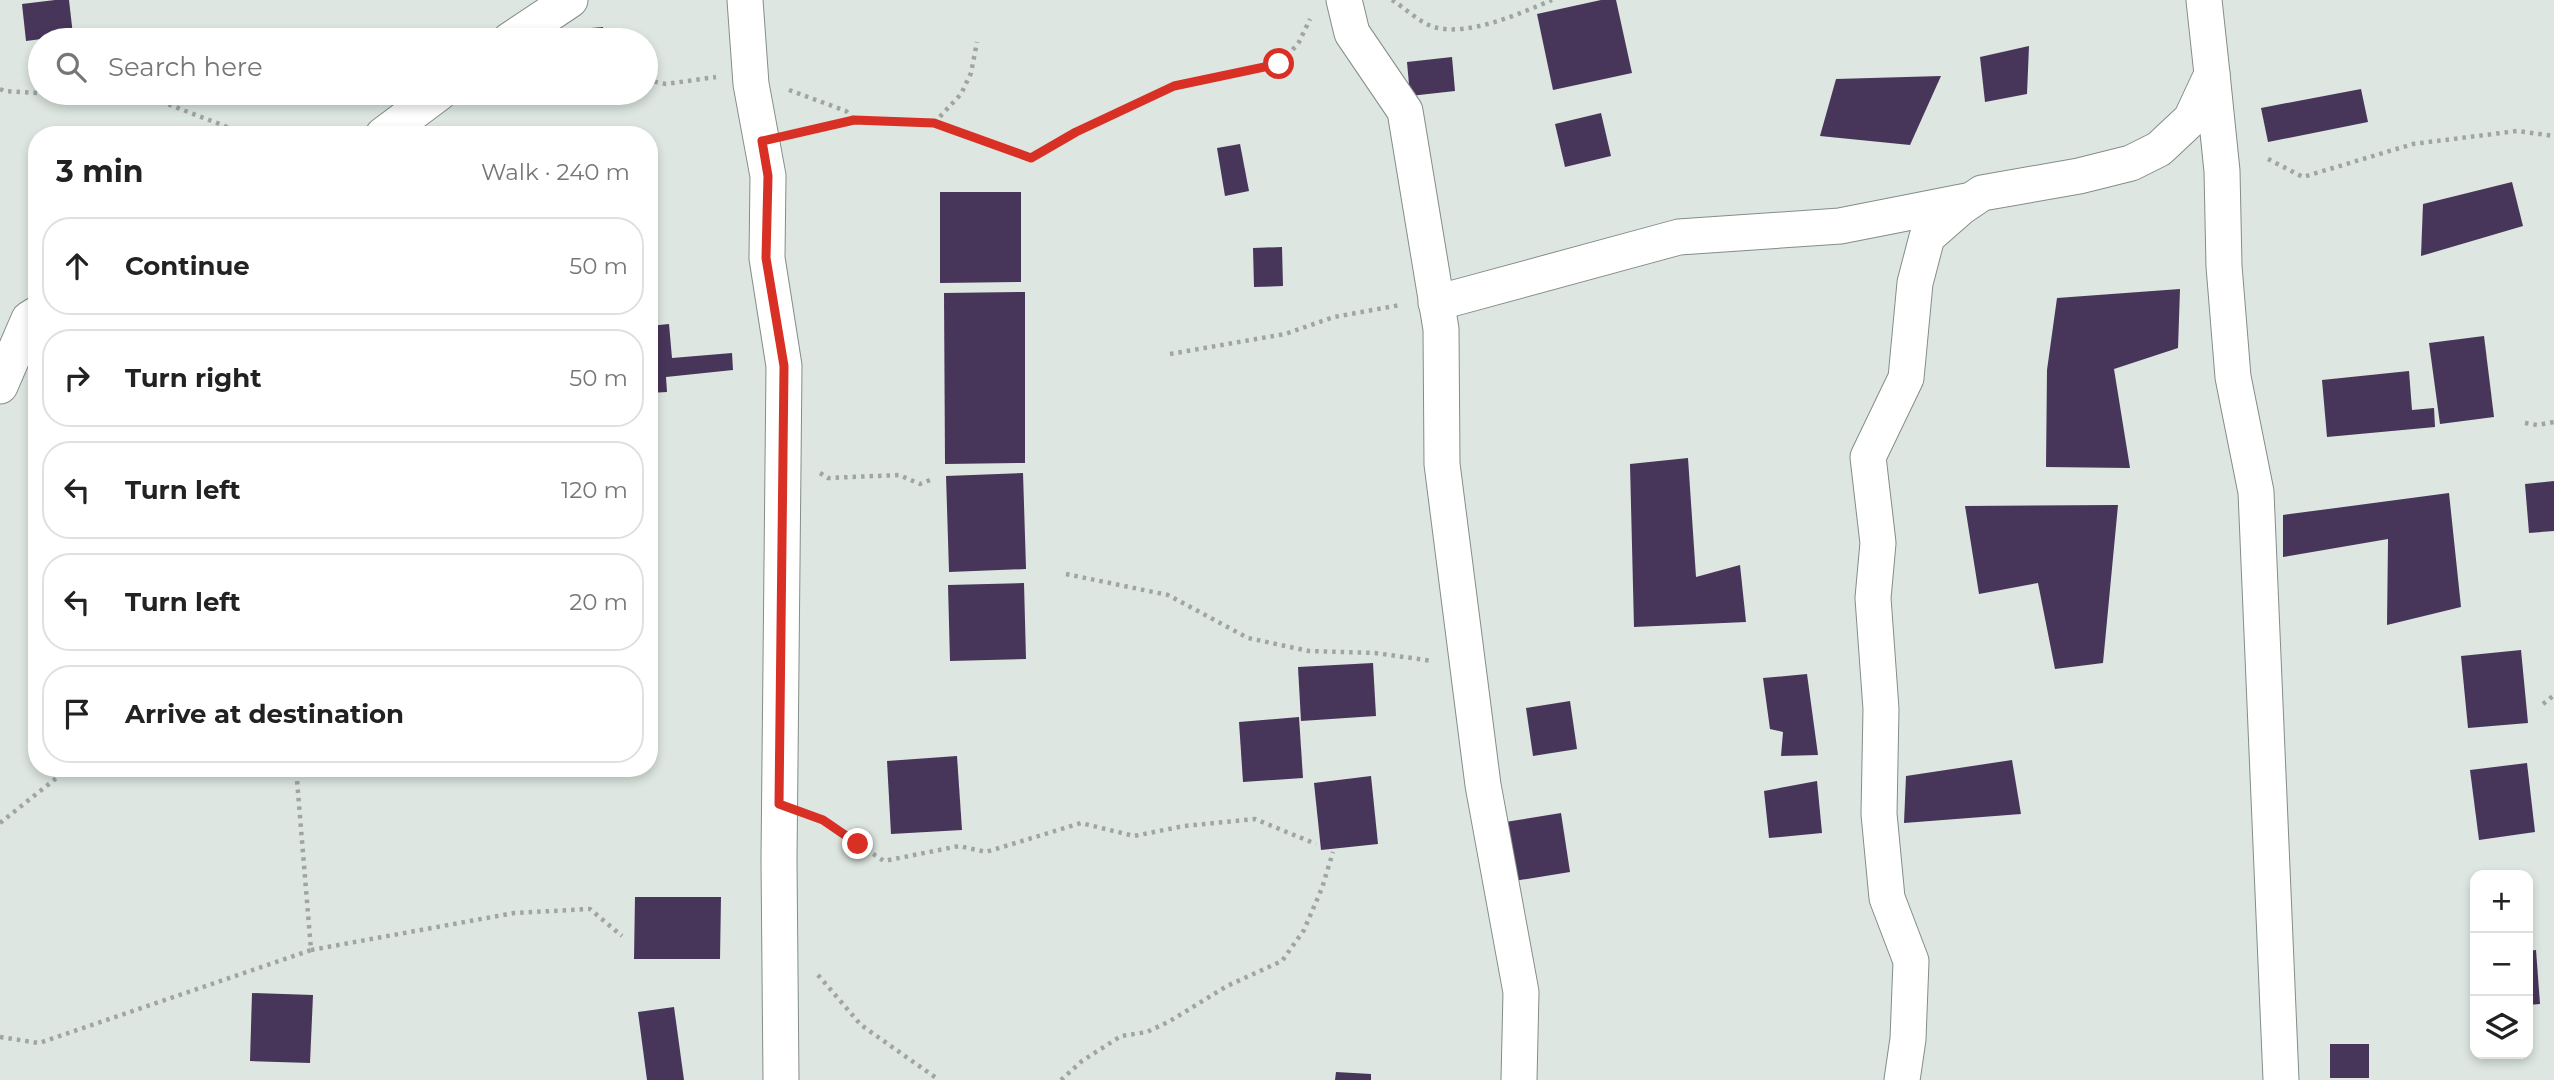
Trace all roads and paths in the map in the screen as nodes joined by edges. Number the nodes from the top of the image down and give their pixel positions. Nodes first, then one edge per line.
1 (570, 0) edge
2 (745, 0) edge
3 (1392, 0) edge
4 (1552, 0) edge
5 (2204, 0) edge
6 (1329, 5) edge
7 (528, 28) edge
8 (977, 42) dead end
9 (2212, 74) junction
10 (751, 76) junction
11 (658, 82) edge
12 (0, 89) edge
13 (28, 93) edge
14 (170, 105) edge
15 (440, 105) edge
16 (854, 120) junction
17 (934, 123) junction
18 (225, 126) edge
19 (400, 126) edge
20 (2554, 136) edge
21 (762, 141) junction
22 (2268, 159) dead end
23 (1972, 200) junction
24 (1436, 303) junction
25 (28, 321) edge
26 (1170, 354) dead end
27 (0, 386) edge
28 (2554, 422) edge
29 (2525, 423) dead end
30 (783, 461) junction
31 (930, 480) dead end
32 (1066, 574) dead end
33 (1468, 667) junction
34 (2554, 695) edge
35 (2543, 704) dead end
36 (58, 777) edge
37 (297, 777) edge
38 (779, 804) junction
39 (0, 823) edge
40 (1316, 844) dead end
41 (1333, 852) dead end
42 (622, 936) dead end
43 (780, 949) junction
44 (311, 950) junction
45 (0, 1037) edge
46 (781, 1080) edge
47 (939, 1080) edge
48 (1061, 1080) edge
49 (1518, 1080) edge
50 (1902, 1080) edge
51 (2281, 1080) edge

1 - 7 street
2 - 10 street
3 - 4 path
5 - 9 street
6 - 17 path
6 - 24 street
8 - 17 path
9 - 23 street
9 - 51 street
10 - 11 path
10 - 16 path
10 - 21 street
12 - 13 path
14 - 18 path
15 - 19 street
16 - 17 path
16 - 21 path
20 - 22 path
21 - 30 street
23 - 24 street
23 - 50 street
24 - 26 path
24 - 33 street
25 - 27 street
28 - 29 path
30 - 31 path
30 - 38 street
32 - 33 path
33 - 49 street
34 - 35 path
36 - 39 path
37 - 44 path
38 - 40 path
38 - 43 street
41 - 48 path
42 - 44 path
43 - 46 street
43 - 47 path
44 - 45 path

